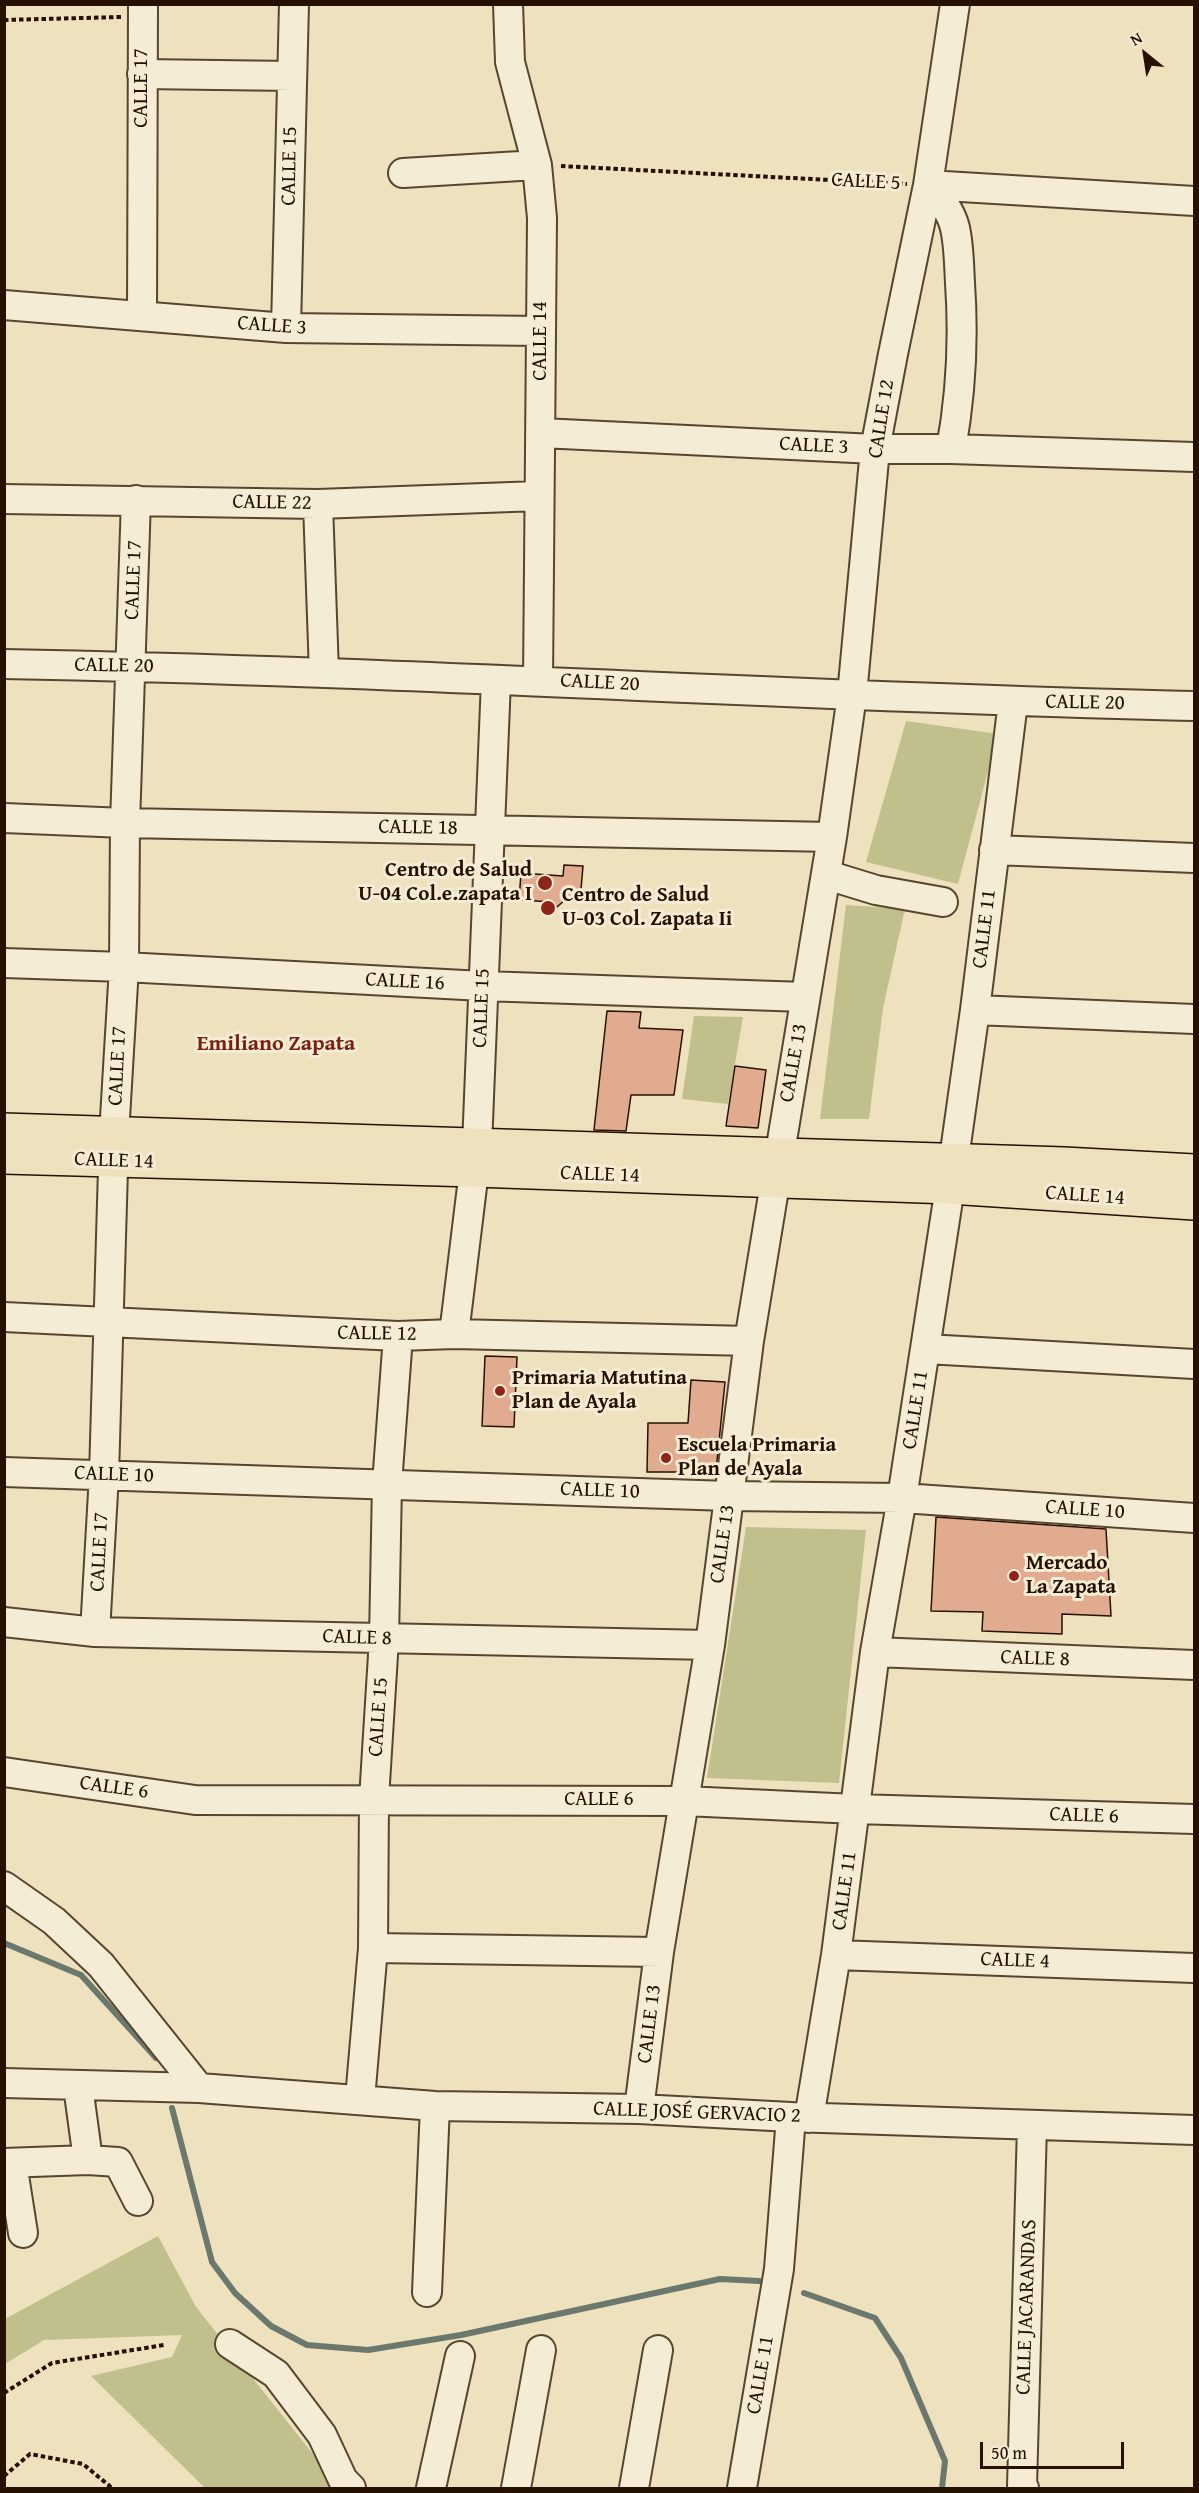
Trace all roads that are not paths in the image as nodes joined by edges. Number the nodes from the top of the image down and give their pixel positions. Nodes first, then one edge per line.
1 (294, 4) edge
2 (508, 4) edge
3 (955, 4) edge
4 (143, 11) edge
5 (142, 74) junction
6 (292, 76) junction
7 (537, 165) junction
8 (403, 173) dead end
9 (930, 176) junction
10 (1194, 182) edge
11 (1194, 201) edge
12 (4, 305) edge
13 (142, 315) junction
14 (286, 328) junction
15 (541, 331) junction
16 (541, 433) junction
17 (876, 449) junction
18 (951, 449) junction
19 (1194, 457) edge
20 (539, 496) junction
21 (4, 499) edge
22 (136, 500) junction
23 (318, 504) junction
24 (4, 664) edge
25 (131, 666) junction
26 (324, 673) junction
27 (496, 680) junction
28 (538, 681) junction
29 (852, 695) junction
30 (1013, 702) junction
31 (1194, 706) edge
32 (4, 818) edge
33 (125, 823) junction
34 (489, 830) junction
35 (832, 837) junction
36 (994, 850) junction
37 (1194, 858) edge
38 (827, 875) junction
39 (943, 902) dead end
40 (4, 963) edge
41 (124, 967) junction
42 (483, 986) junction
43 (805, 997) junction
44 (975, 1010) junction
45 (1194, 1019) edge
46 (4, 1130) edge
47 (114, 1148) junction
48 (4, 1157) edge
49 (476, 1158) junction
50 (776, 1169) junction
51 (1194, 1171) edge
52 (951, 1175) junction
53 (1194, 1203) edge
54 (4, 1317) edge
55 (110, 1324) junction
56 (454, 1334) junction
57 (398, 1336) junction
58 (749, 1341) junction
59 (926, 1349) junction
60 (1194, 1364) edge
61 (4, 1472) edge
62 (104, 1475) junction
63 (387, 1484) junction
64 (729, 1496) junction
65 (902, 1498) junction
66 (1194, 1518) edge
67 (4, 1622) edge
68 (95, 1632) junction
69 (384, 1640) junction
70 (710, 1645) junction
71 (875, 1652) junction
72 (1194, 1665) edge
73 (4, 1772) edge
74 (374, 1799) junction
75 (685, 1801) junction
76 (855, 1809) junction
77 (1194, 1819) edge
78 (4, 1886) edge
79 (373, 1948) junction
80 (659, 1952) junction
81 (836, 1955) junction
82 (1194, 1968) edge
83 (4, 2083) edge
84 (78, 2086) junction
85 (199, 2088) junction
86 (360, 2099) junction
87 (435, 2106) junction
88 (639, 2109) junction
89 (800, 2117) junction
90 (1032, 2125) junction
91 (1194, 2130) edge
92 (88, 2160) junction
93 (8, 2163) edge
94 (138, 2201) dead end
95 (23, 2233) dead end
96 (427, 2292) dead end
97 (230, 2344) dead end
98 (541, 2350) dead end
99 (658, 2350) dead end
100 (460, 2356) dead end
101 (351, 2488) edge
102 (431, 2488) edge
103 (516, 2488) edge
104 (634, 2488) edge
105 (742, 2488) edge
106 (1024, 2488) edge

1 - 6 street, CALLE 15
2 - 7 street, CALLE 14
3 - 9 street, CALLE 12
4 - 5 street, CALLE 17
5 - 6 street
5 - 13 street, CALLE 17
6 - 14 street, CALLE 15
7 - 8 street
7 - 15 street, CALLE 14
9 - 10 street, CALLE 5
9 - 11 street, CALLE 5
9 - 17 street, CALLE 12
9 - 18 street
12 - 13 street, CALLE 3
13 - 14 street, CALLE 3
14 - 15 street, CALLE 3
15 - 16 street, CALLE 14
16 - 17 street, CALLE 3
16 - 20 street, CALLE 14
17 - 18 street, CALLE 3
17 - 29 street, CALLE 12
18 - 19 street, CALLE 3
20 - 23 street, CALLE 22
20 - 28 street, CALLE 14
21 - 22 street, CALLE 22
22 - 23 street, CALLE 22
22 - 25 street, CALLE 17
23 - 26 street
24 - 25 street, CALLE 20
25 - 26 street, CALLE 20
25 - 33 street, CALLE 17
26 - 27 street, CALLE 20
27 - 28 street, CALLE 20
27 - 34 street, CALLE 15
28 - 29 street, CALLE 20
29 - 30 street, CALLE 20
29 - 35 street, CALLE 12
30 - 31 street, CALLE 20
30 - 36 street, CALLE 11
32 - 33 street, CALLE 18
33 - 34 street, CALLE 18
33 - 41 street, CALLE 17
34 - 35 street, CALLE 18
34 - 42 street, CALLE 15
35 - 38 street, CALLE 13
36 - 37 street
36 - 44 street, CALLE 11
38 - 39 street
38 - 43 street, CALLE 13
40 - 41 street, CALLE 16
41 - 42 street, CALLE 16
41 - 47 street, CALLE 17
42 - 43 street, CALLE 16
42 - 49 street, CALLE 15
43 - 50 street, CALLE 13
44 - 45 street
44 - 52 street, CALLE 11
46 - 47 main road, CALLE 14
47 - 48 main road, CALLE 14
47 - 49 main road, CALLE 14
47 - 55 street, CALLE 17
49 - 50 main road, CALLE 14
49 - 56 street, CALLE 15
50 - 52 main road, CALLE 14
50 - 58 street, CALLE 13
51 - 52 main road, CALLE 14
52 - 53 main road, CALLE 14
52 - 59 street, CALLE 11
54 - 55 street, CALLE 12
55 - 57 street, CALLE 12
55 - 62 street, CALLE 17
56 - 57 street, CALLE 12
56 - 58 street, CALLE 12
57 - 63 street, CALLE 15
58 - 64 street, CALLE 13
59 - 60 street
59 - 65 street, CALLE 11
61 - 62 street, CALLE 10
62 - 63 street, CALLE 10
62 - 68 street, CALLE 17
63 - 64 street, CALLE 10
63 - 69 street, CALLE 15
64 - 65 street, CALLE 10
64 - 70 street, CALLE 13
65 - 66 street, CALLE 10
65 - 71 street, CALLE 11
67 - 68 street, CALLE 8
68 - 69 street, CALLE 8
69 - 70 street, CALLE 8
69 - 74 street, CALLE 15
70 - 75 street, CALLE 13
71 - 72 street, CALLE 8
71 - 76 street, CALLE 11
73 - 74 street, CALLE 6
74 - 75 street, CALLE 6
74 - 79 street, CALLE 15
75 - 76 street, CALLE 6
75 - 80 street, CALLE 13
76 - 77 street, CALLE 6
76 - 81 street, CALLE 11
78 - 85 street
79 - 80 street
79 - 86 street, CALLE 15
80 - 88 street, CALLE 13
81 - 82 street, CALLE 4
81 - 89 street, CALLE 11
83 - 84 street, CALLE JOSÉ GERVACIO 2
84 - 85 street, CALLE JOSÉ GERVACIO 2
84 - 92 street
85 - 86 street, CALLE JOSÉ GERVACIO 2
86 - 87 street, CALLE JOSÉ GERVACIO 2
87 - 88 street, CALLE JOSÉ GERVACIO 2
87 - 96 street
88 - 89 street, CALLE JOSÉ GERVACIO 2
89 - 90 street, CALLE JOSÉ GERVACIO 2
89 - 105 street, CALLE 11
90 - 91 street, CALLE JOSÉ GERVACIO 2
90 - 106 street, CALLE JACARANDAS
92 - 93 street
92 - 94 street
93 - 95 street
97 - 101 street
98 - 103 street
99 - 104 street
100 - 102 street

